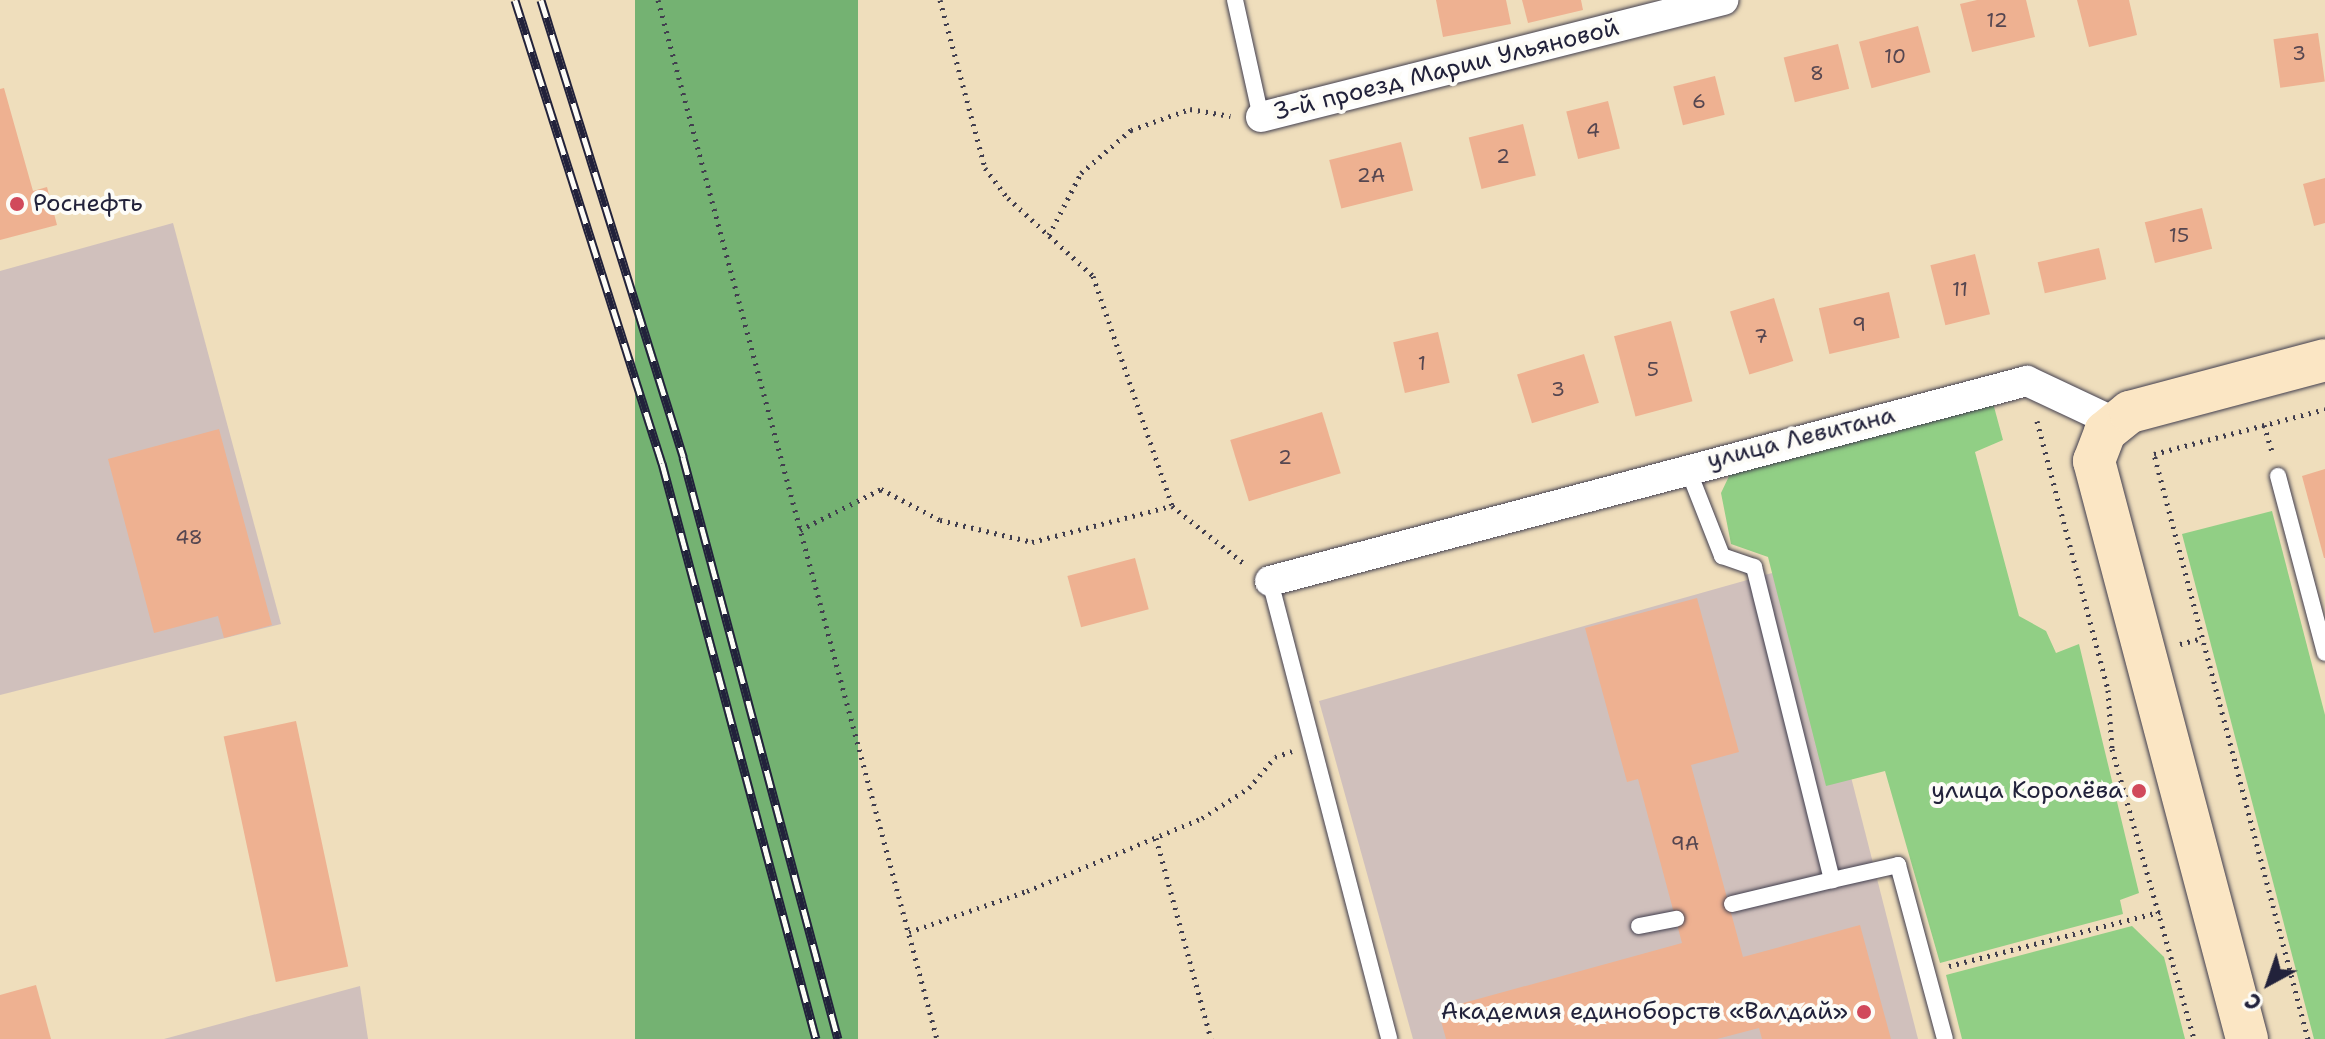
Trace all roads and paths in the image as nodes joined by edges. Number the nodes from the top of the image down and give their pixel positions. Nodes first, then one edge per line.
1 (658, 0) edge
2 (940, 0) edge
3 (1235, 0) edge
4 (1723, 0) edge
5 (1261, 117) junction
6 (1049, 235) junction
7 (2325, 360) edge
8 (2027, 381) junction
9 (2325, 409) edge
10 (2114, 422) junction
11 (1687, 467) junction
12 (2278, 476) dead end
13 (1172, 506) junction
14 (800, 530) junction
15 (1270, 581) junction
16 (2325, 653) edge
17 (1311, 744) junction
18 (1156, 838) junction
19 (1832, 880) junction
20 (1732, 904) dead end
21 (2160, 912) junction
22 (1676, 919) dead end
23 (1639, 926) dead end
24 (909, 932) junction
25 (1929, 971) junction
26 (937, 1039) edge
27 (1211, 1039) edge
28 (1389, 1039) edge
29 (1945, 1039) edge
30 (2194, 1039) edge
31 (2247, 1039) edge
32 (2308, 1039) edge

1 - 14 path
2 - 6 path
3 - 5 lane
4 - 5 street, 3-й проезд Марии Ульяновой
5 - 6 path
6 - 13 path
7 - 10 main road
8 - 10 street
8 - 11 street, улица Левитана
8 - 21 path
9 - 32 path
10 - 31 main road
11 - 15 street, улица Левитана
11 - 19 lane
12 - 16 lane
13 - 14 path
13 - 15 path
14 - 24 path
15 - 17 lane
17 - 18 path
17 - 28 lane
18 - 24 path
18 - 27 path
19 - 20 lane
19 - 25 lane
21 - 25 path
21 - 30 path
22 - 23 lane
24 - 26 path
25 - 29 lane

